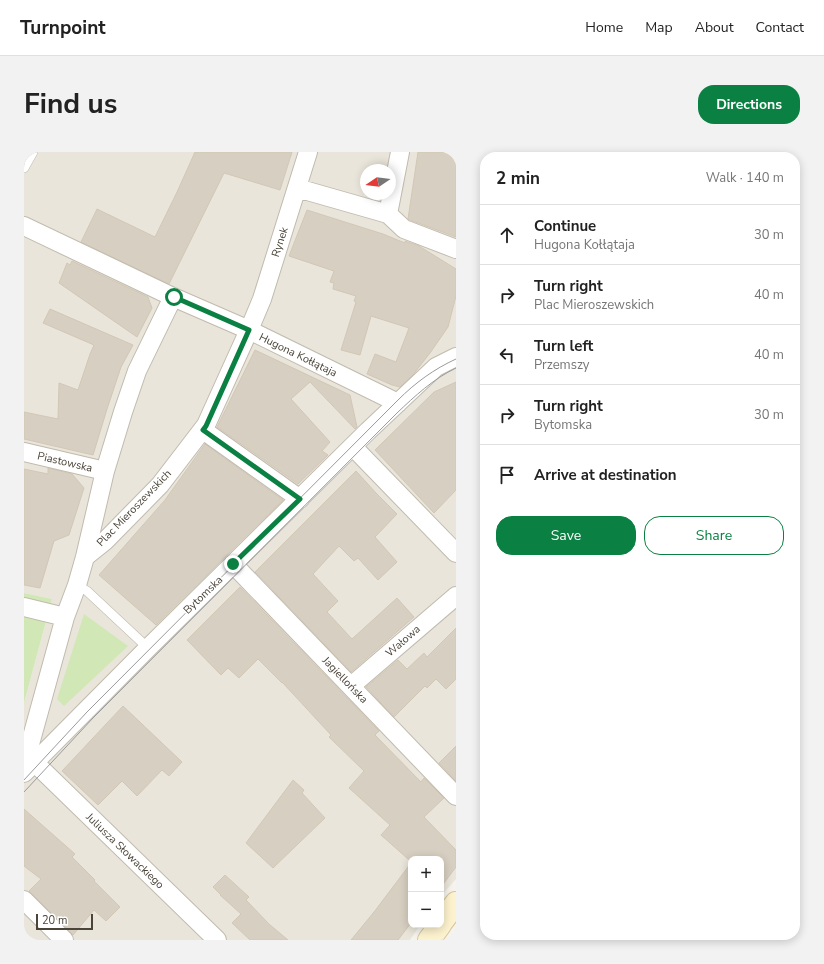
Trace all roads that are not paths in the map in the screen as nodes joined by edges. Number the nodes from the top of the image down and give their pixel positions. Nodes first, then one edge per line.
1 (33, 152) edge
2 (308, 152) edge
3 (400, 152) edge
4 (24, 168) edge
5 (297, 188) junction
6 (388, 214) junction
7 (24, 226) edge
8 (456, 249) edge
9 (174, 297) junction
10 (249, 330) junction
11 (456, 357) edge
12 (398, 403) junction
13 (203, 430) junction
14 (354, 446) junction
15 (24, 452) edge
16 (105, 471) junction
17 (300, 499) junction
18 (456, 553) edge
19 (85, 558) junction
20 (233, 564) junction
21 (77, 585) junction
22 (456, 596) edge
23 (24, 607) edge
24 (65, 617) junction
25 (148, 648) junction
26 (351, 686) junction
27 (29, 768) edge
28 (456, 796) edge
29 (24, 900) edge
30 (456, 903) edge
31 (444, 919) edge
32 (437, 928) edge
33 (64, 940) edge
34 (217, 940) edge
35 (429, 940) edge

1 - 4 lane
2 - 5 street, Rynek
3 - 6 street
5 - 6 street
5 - 10 street, Rynek
6 - 8 street
7 - 9 street, Hugona Kołłątaja
9 - 10 street, Hugona Kołłątaja
9 - 16 street, Plac Mieroszewskich
10 - 12 street, Hugona Kołłątaja
10 - 13 street, Plac Mieroszewskich
11 - 12 street, Bytomska
12 - 14 street, Bytomska
13 - 17 street
13 - 19 street, Plac Mieroszewskich
14 - 17 street, Bytomska
14 - 18 street
15 - 16 street, Piastowska
16 - 19 street, Plac Mieroszewskich
17 - 20 street, Bytomska
19 - 21 street, Plac Mieroszewskich
20 - 25 street, Bytomska
20 - 26 street, Jagiellońska
21 - 24 street, Plac Mieroszewskich
21 - 25 lane
22 - 26 street, Wałowa
23 - 24 street
24 - 27 street, Plac Mieroszewskich
25 - 27 street, Bytomska
26 - 28 street, Jagiellońska
27 - 34 street, Juliusza Słowackiego
29 - 33 street
30 - 31 street
32 - 35 street

